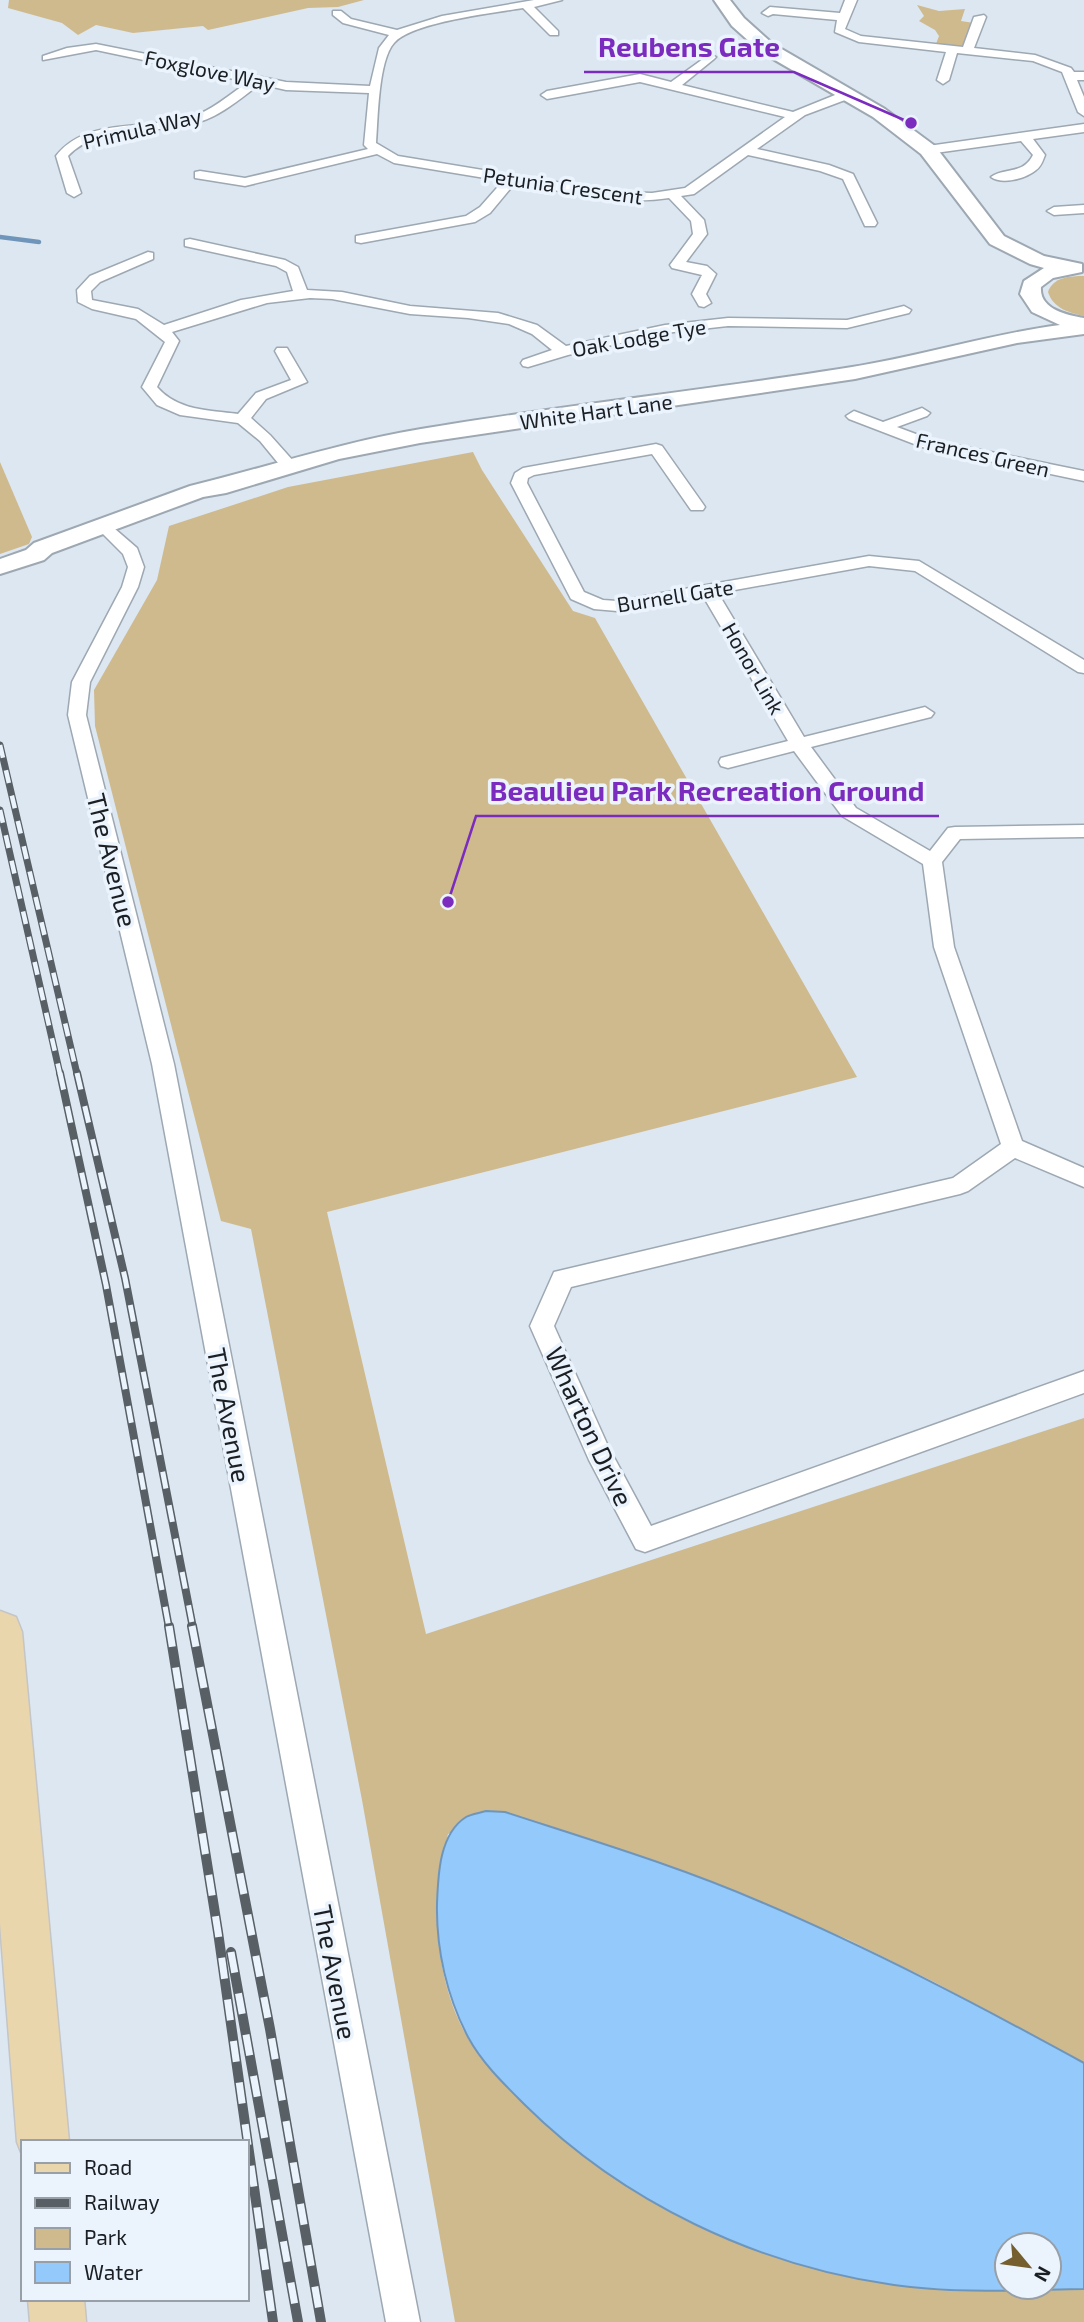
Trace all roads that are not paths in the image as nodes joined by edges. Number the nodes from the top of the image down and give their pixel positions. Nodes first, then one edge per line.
1 (451, 0) edge
2 (556, 0) edge
3 (722, 0) edge
4 (851, 0) edge
5 (526, 5) junction
6 (337, 13) dead end
7 (768, 13) dead end
8 (468, 15) junction
9 (844, 17) junction
10 (980, 17) dead end
11 (554, 33) dead end
12 (398, 34) junction
13 (952, 50) junction
14 (967, 51) junction
15 (710, 57) dead end
16 (47, 58) dead end
17 (1070, 76) junction
18 (1084, 76) edge
19 (943, 79) dead end
20 (258, 80) junction
21 (674, 85) junction
22 (375, 90) junction
23 (849, 94) junction
24 (547, 96) dead end
25 (1084, 112) edge
26 (796, 116) junction
27 (1084, 128) edge
28 (1023, 135) junction
29 (379, 150) junction
30 (748, 150) junction
31 (928, 150) junction
32 (200, 175) dead end
33 (997, 177) dead end
34 (511, 179) junction
35 (74, 193) dead end
36 (671, 194) junction
37 (1084, 209) edge
38 (1054, 211) dead end
39 (870, 223) dead end
40 (360, 239) dead end
41 (997, 240) junction
42 (190, 243) dead end
43 (148, 256) dead end
44 (1076, 268) edge
45 (1022, 287) junction
46 (301, 293) junction
47 (704, 303) dead end
48 (904, 310) dead end
49 (1084, 326) edge
50 (162, 331) junction
51 (977, 345) junction
52 (282, 351) dead end
53 (564, 351) junction
54 (528, 363) dead end
55 (922, 413) dead end
56 (854, 416) dead end
57 (242, 418) junction
58 (883, 427) junction
59 (289, 466) junction
60 (1084, 476) edge
61 (218, 488) junction
62 (697, 507) dead end
63 (109, 532) junction
64 (35, 555) junction
65 (0, 567) edge
66 (708, 590) junction
67 (1084, 668) edge
68 (925, 713) dead end
69 (800, 746) junction
70 (728, 762) dead end
71 (1084, 831) edge
72 (932, 860) junction
73 (1013, 1147) junction
74 (1084, 1178) edge
75 (1084, 1382) edge
76 (0, 1632) edge
77 (43, 2140) edge
78 (56, 2301) edge
79 (58, 2322) edge
80 (403, 2322) edge

1 - 8 street
2 - 5 street
3 - 23 street
4 - 9 street
5 - 8 street
5 - 11 street
6 - 12 street
7 - 9 street
8 - 12 street
9 - 13 street
10 - 14 street
12 - 22 street
13 - 14 street
13 - 19 street
14 - 17 street
15 - 21 street
16 - 20 street, Foxglove Way
17 - 18 street
17 - 25 street
20 - 22 street, Foxglove Way
20 - 35 street, Primula Way
21 - 24 street
21 - 26 street
22 - 29 street
23 - 26 street, Petunia Crescent
23 - 31 street
26 - 30 street, Petunia Crescent
27 - 28 street
28 - 31 street
28 - 33 street
29 - 32 street
29 - 34 street, Petunia Crescent
30 - 36 street, Petunia Crescent
30 - 39 street
31 - 41 street
34 - 36 street, Petunia Crescent
34 - 40 street
36 - 47 street
37 - 38 street
41 - 44 street
41 - 45 street
42 - 46 street
43 - 50 street
44 - 45 street, White Hart Lane
45 - 49 street
45 - 51 street, White Hart Lane
46 - 50 street, Oak Lodge Tye
46 - 53 street, Oak Lodge Tye
48 - 53 street, Oak Lodge Tye
49 - 51 street, White Hart Lane
50 - 57 street
51 - 59 street, White Hart Lane
52 - 57 street
53 - 54 street
55 - 58 street, Frances Green
56 - 58 street, Frances Green
57 - 59 street
58 - 60 street, Frances Green
59 - 61 street, White Hart Lane
61 - 63 street, White Hart Lane
61 - 64 street, White Hart Lane
62 - 66 street, Burnell Gate
63 - 64 street, White Hart Lane
63 - 80 street, The Avenue
64 - 65 street, White Hart Lane
66 - 67 street, Burnell Gate
66 - 69 street, Honor Link
68 - 69 street, Honor Link
69 - 70 street, Honor Link
69 - 72 street, Honor Link
71 - 72 street
72 - 73 street
73 - 74 street
73 - 75 street, Wharton Drive
76 - 77 main road
78 - 79 main road

